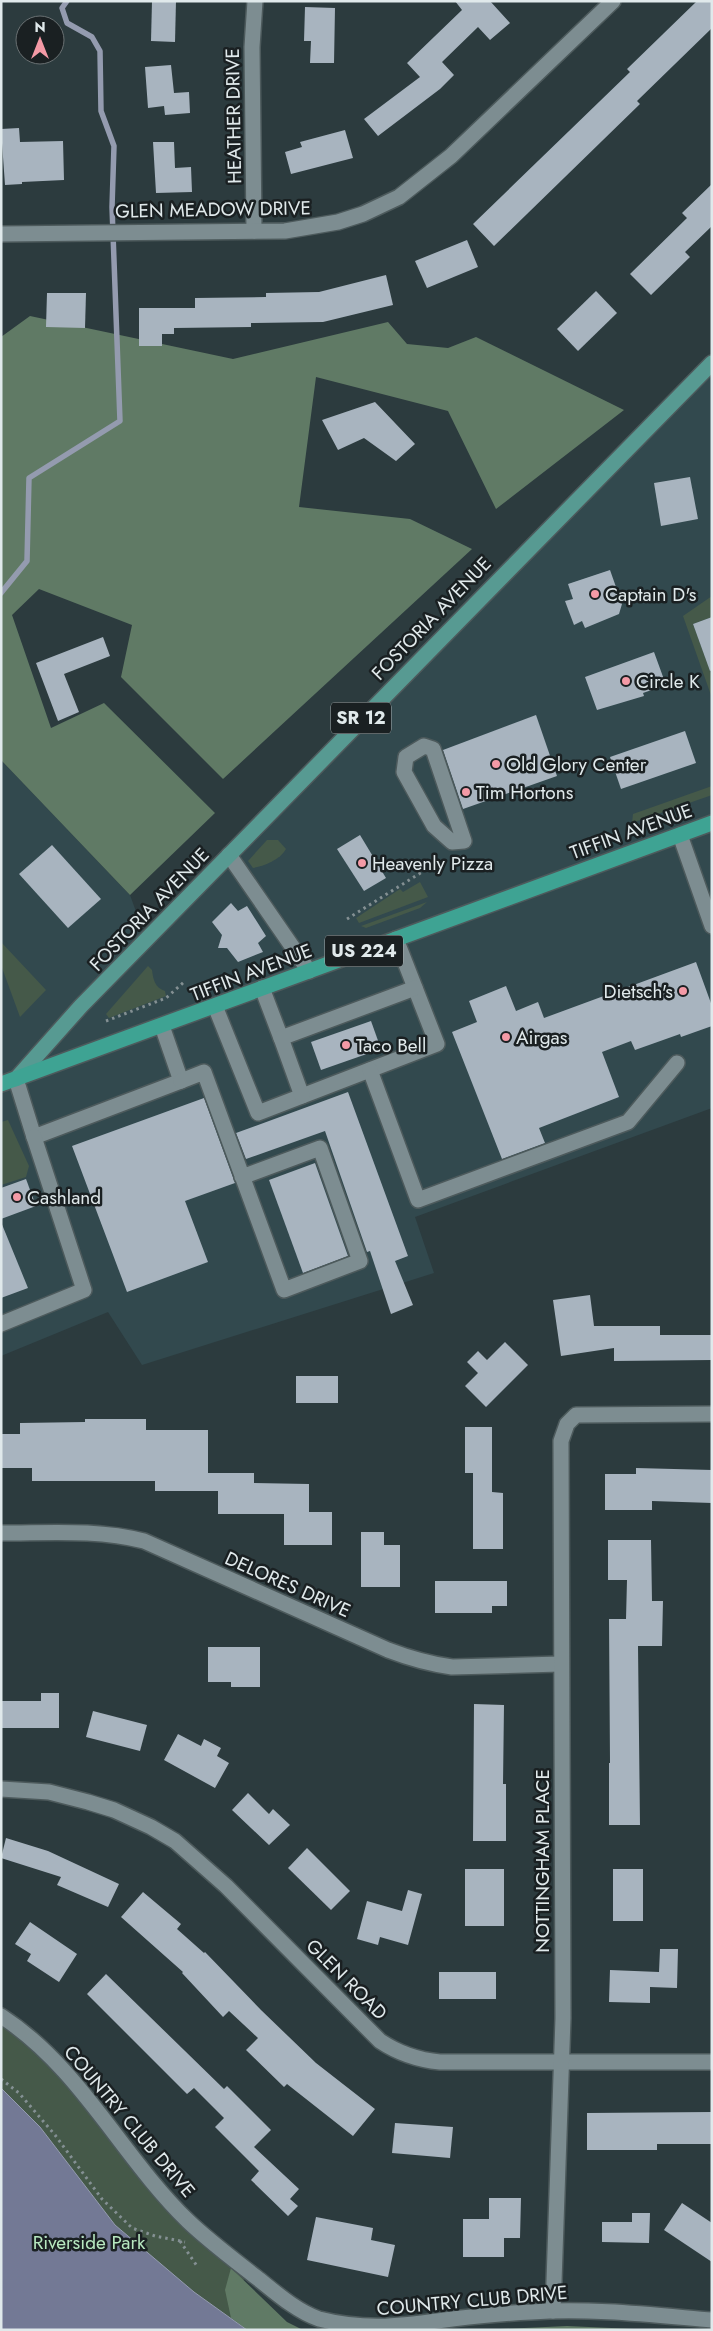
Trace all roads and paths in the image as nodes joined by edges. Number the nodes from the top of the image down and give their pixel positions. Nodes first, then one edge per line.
1 (255, 1) edge
2 (613, 1) edge
3 (254, 231) junction
4 (1, 234) edge
5 (712, 363) edge
6 (712, 823) edge
7 (680, 835) junction
8 (464, 841) joint
9 (229, 855) junction
10 (422, 872) dead end
11 (347, 919) dead end
12 (712, 926) edge
13 (396, 939) junction
14 (309, 971) junction
15 (184, 982) dead end
16 (262, 988) junction
17 (415, 988) junction
18 (215, 1006) junction
19 (106, 1021) dead end
20 (162, 1026) junction
21 (281, 1038) junction
22 (677, 1063) dead end
23 (370, 1070) junction
24 (16, 1079) junction
25 (181, 1081) junction
26 (1, 1084) edge
27 (302, 1096) junction
28 (34, 1136) junction
29 (242, 1177) junction
30 (1, 1324) edge
31 (712, 1414) edge
32 (1, 1533) edge
33 (560, 1664) junction
34 (1, 1790) edge
35 (1, 2016) edge
36 (560, 2062) junction
37 (712, 2062) edge
38 (1, 2079) edge
39 (179, 2240) junction
40 (187, 2242) dead end
41 (197, 2266) dead end
42 (553, 2312) junction
43 (712, 2320) edge

1 - 3 street, HEATHER DRIVE
2 - 3 street, GLEN MEADOW DRIVE
3 - 4 street, GLEN MEADOW DRIVE
5 - 9 main road, FOSTORIA AVENUE / SR 12
6 - 7 highway, TIFFIN AVENUE / US 224
7 - 12 street
7 - 13 highway, TIFFIN AVENUE / US 224
8 - 8 street
9 - 14 street
9 - 24 main road, FOSTORIA AVENUE / SR 12
10 - 11 path
13 - 14 highway, TIFFIN AVENUE / US 224
13 - 17 street
14 - 16 highway, TIFFIN AVENUE / US 224
15 - 19 path
16 - 18 highway, TIFFIN AVENUE / US 224
16 - 21 street
17 - 21 street
17 - 23 street
18 - 20 highway, TIFFIN AVENUE / US 224
18 - 27 street
20 - 24 highway, TIFFIN AVENUE / US 224
20 - 25 street
21 - 27 street
22 - 23 street
23 - 27 street
24 - 26 highway, TIFFIN AVENUE / US 224
24 - 28 street
25 - 28 street
25 - 29 street
28 - 30 street
29 - 29 street
31 - 33 street, NOTTINGHAM PLACE
32 - 33 street, DELORES DRIVE
33 - 36 street, NOTTINGHAM PLACE
34 - 36 street, GLEN ROAD
35 - 42 street, COUNTRY CLUB DRIVE
36 - 37 street, GLEN ROAD
36 - 42 street, NOTTINGHAM PLACE
38 - 39 path
39 - 40 path
39 - 41 path
42 - 43 street, COUNTRY CLUB DRIVE

